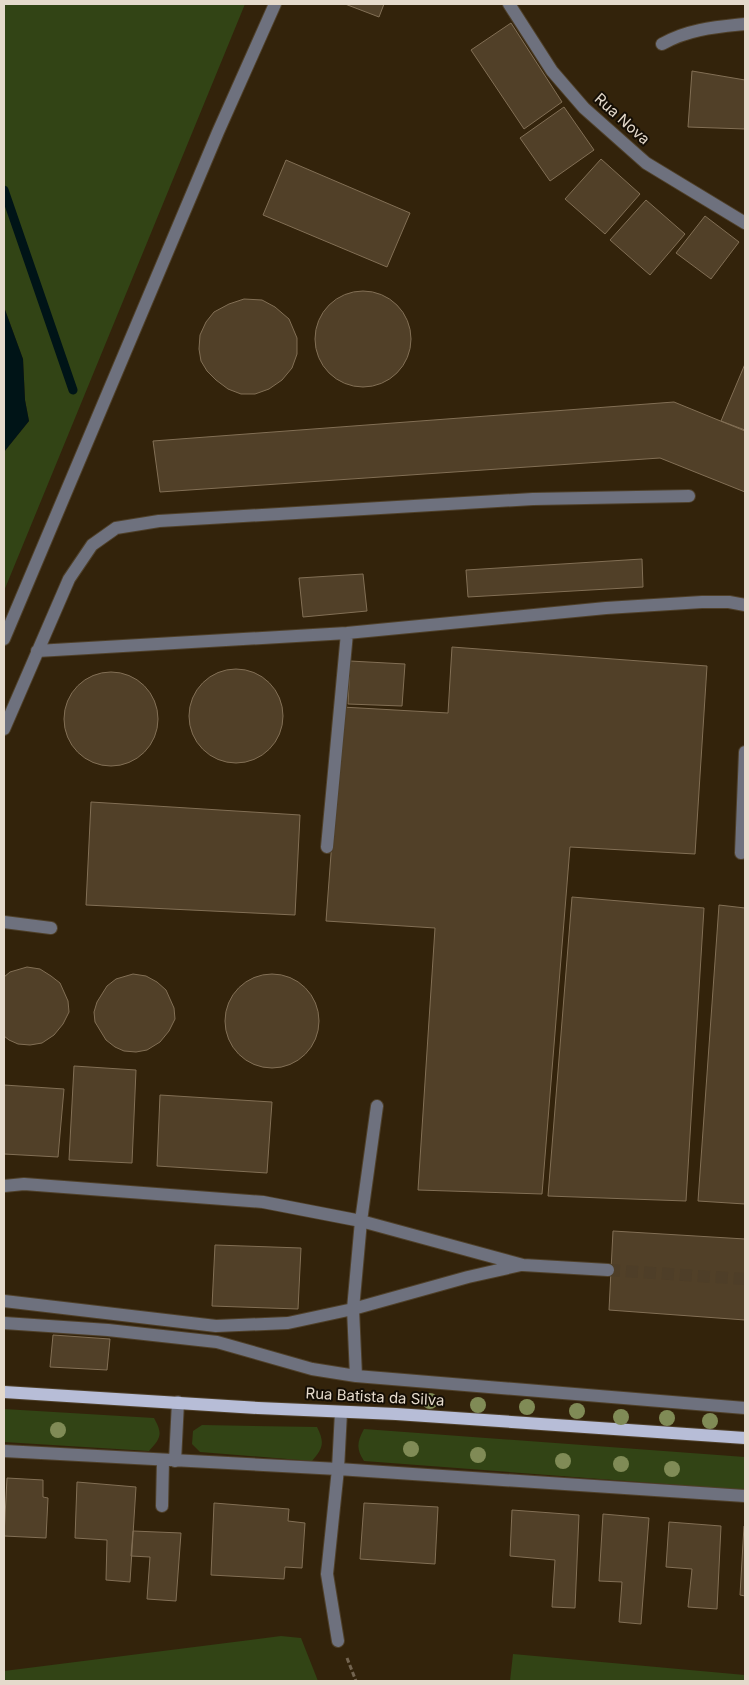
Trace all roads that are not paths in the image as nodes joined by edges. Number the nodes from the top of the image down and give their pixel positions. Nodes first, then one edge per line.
1 (275, 4) edge
2 (509, 4) edge
3 (745, 24) edge
4 (662, 44) dead end
5 (745, 223) edge
6 (689, 496) dead end
7 (745, 605) edge
8 (347, 633) junction
9 (4, 640) edge
10 (37, 651) junction
11 (4, 729) edge
12 (745, 752) edge
13 (328, 847) dead end
14 (741, 853) dead end
15 (4, 922) edge
16 (51, 928) dead end
17 (377, 1106) dead end
18 (4, 1186) edge
19 (361, 1222) junction
20 (523, 1265) junction
21 (608, 1270) tunnel mouth
22 (4, 1301) edge
23 (353, 1309) junction
24 (109, 1314) junction
25 (4, 1323) edge
26 (108, 1330) junction
27 (356, 1376) junction
28 (4, 1392) edge
29 (178, 1402) junction
30 (745, 1408) edge
31 (341, 1412) junction
32 (745, 1438) edge
33 (4, 1451) edge
34 (169, 1460) junction
35 (338, 1469) junction
36 (745, 1496) edge
37 (162, 1506) dead end
38 (338, 1640) dead end

1 - 9 street
2 - 5 street, Rua Nova
3 - 4 street
6 - 10 street
7 - 8 street
8 - 10 street
8 - 13 street
10 - 11 street
12 - 14 street
15 - 16 street
17 - 19 street
18 - 19 street
19 - 20 street
19 - 23 street
20 - 21 street
20 - 23 street
22 - 24 street
23 - 24 street
23 - 27 street
24 - 26 street
25 - 26 street
26 - 27 street
27 - 30 street
28 - 29 main road, Rua Batista da Silva
29 - 31 main road, Rua Batista da Silva
29 - 34 street
31 - 32 main road, Rua Batista da Silva
31 - 35 street
33 - 34 street
34 - 35 street
34 - 37 street
35 - 36 street
35 - 38 street

